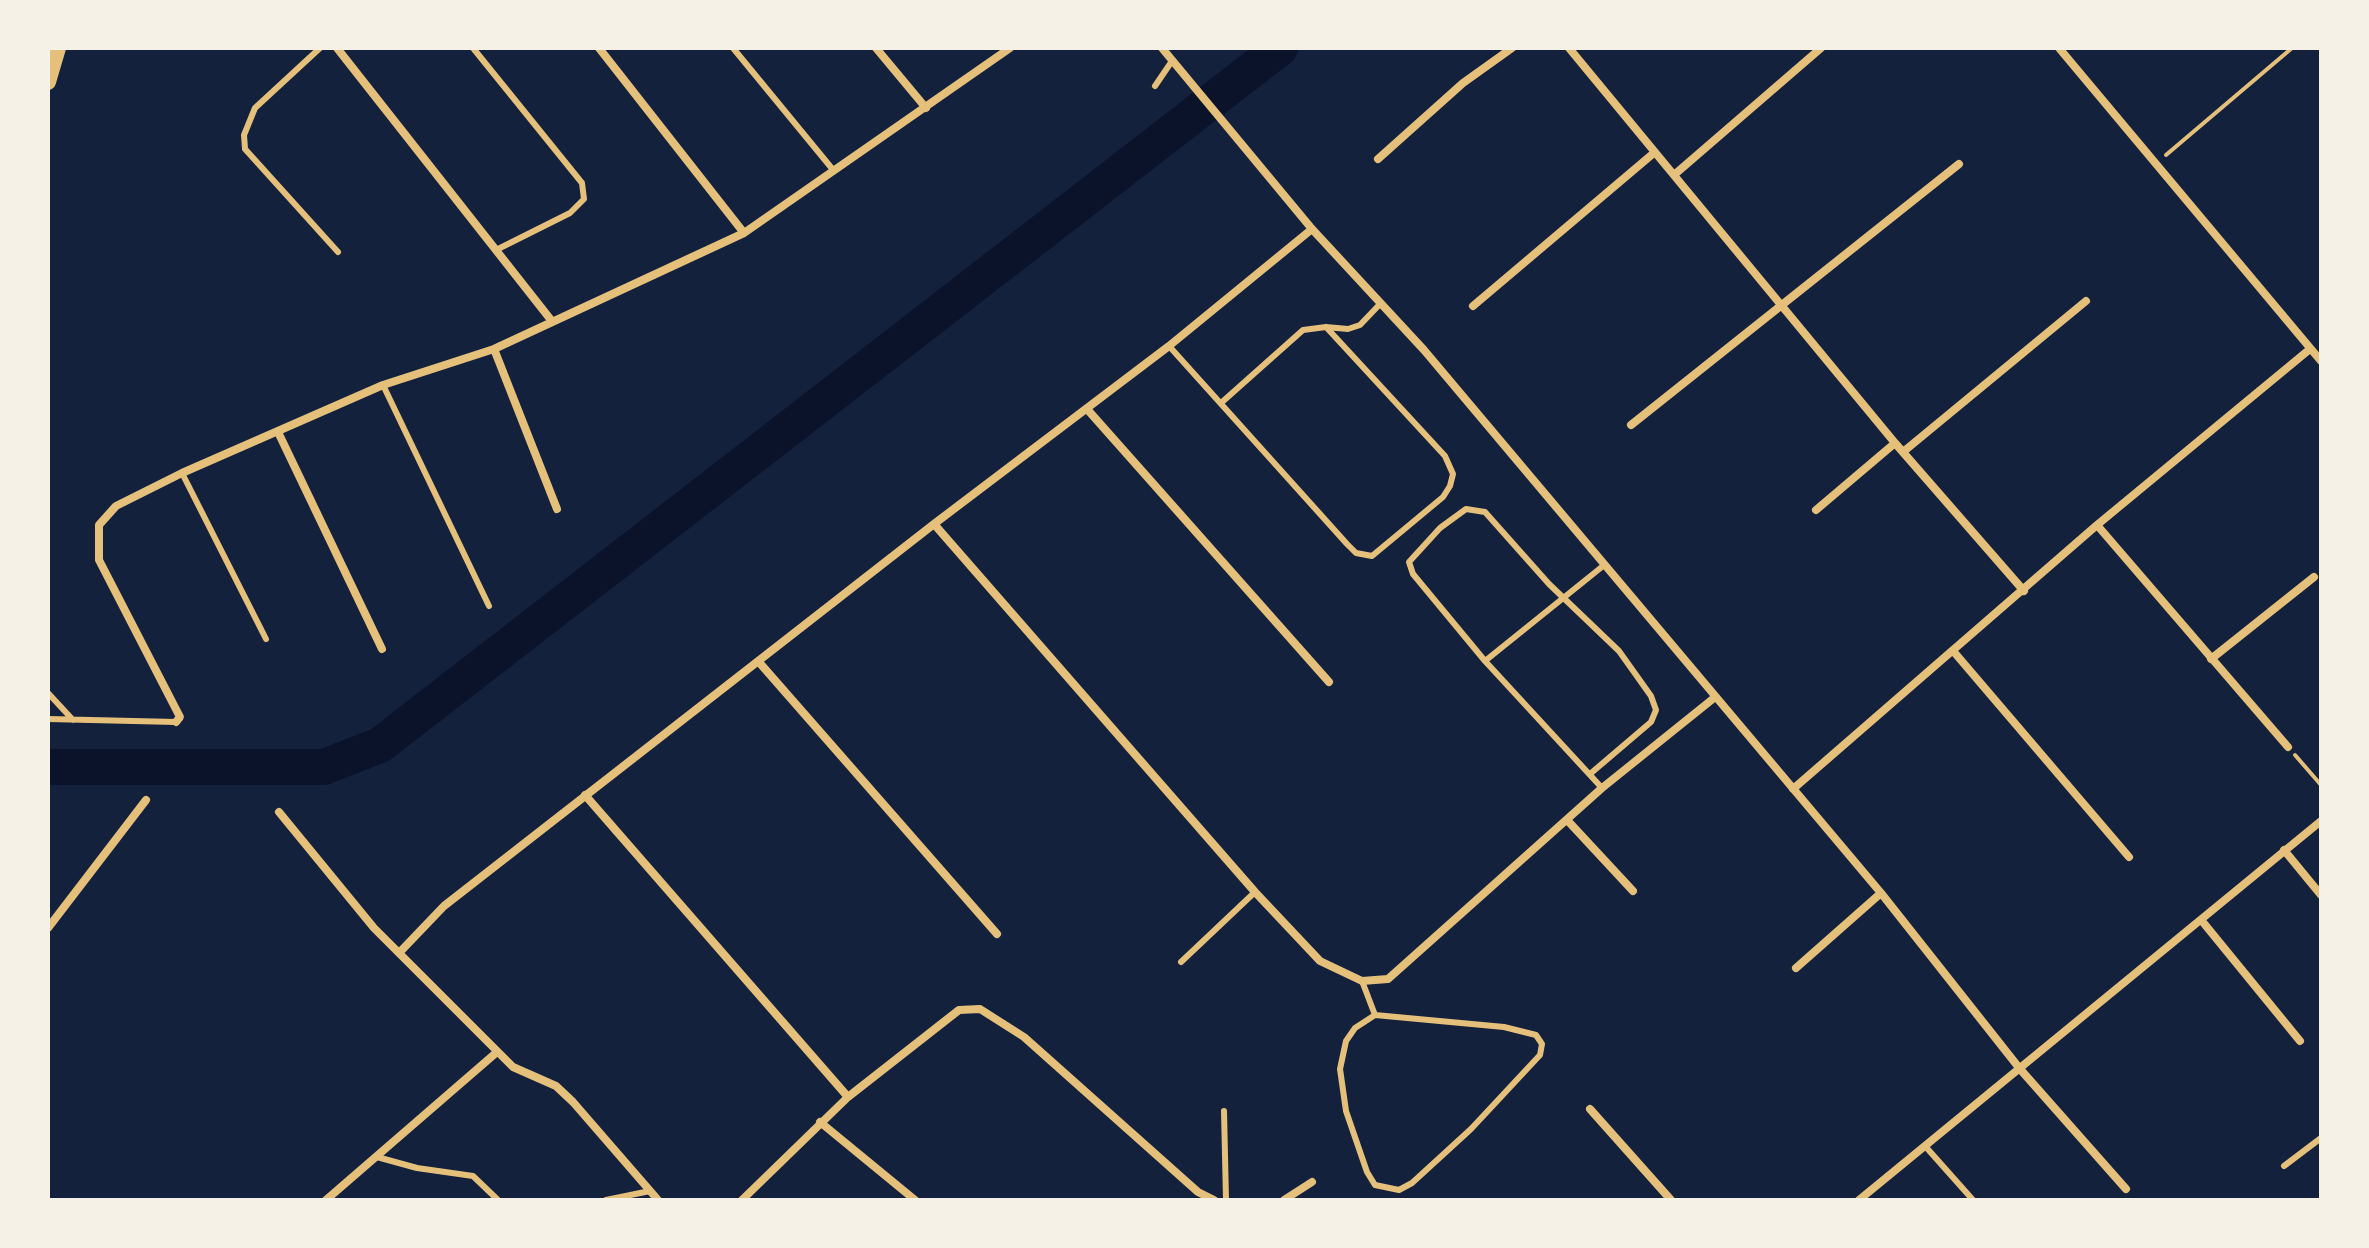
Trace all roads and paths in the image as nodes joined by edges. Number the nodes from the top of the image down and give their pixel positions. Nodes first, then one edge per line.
1 (58, 48) edge
2 (320, 48) edge
3 (337, 48) edge
4 (473, 48) edge
5 (599, 48) edge
6 (733, 48) edge
7 (876, 48) edge
8 (1162, 48) edge
9 (1512, 48) edge
10 (1569, 48) edge
11 (1821, 48) edge
12 (2059, 48) edge
13 (2292, 48) edge
14 (1008, 49) edge
15 (1172, 61) junction
16 (48, 82) edge
17 (1155, 86) dead end
18 (926, 108) junction
19 (1655, 152) junction
20 (1378, 159) dead end
21 (2156, 163) junction
22 (1959, 164) dead end
23 (834, 171) junction
24 (1674, 175) junction
25 (1312, 229) junction
26 (744, 233) junction
27 (496, 250) junction
28 (338, 252) dead end
29 (2086, 301) dead end
30 (1380, 304) junction
31 (1780, 305) junction
32 (1473, 306) dead end
33 (551, 320) junction
34 (1326, 327) junction
35 (1169, 346) junction
36 (494, 349) junction
37 (2310, 349) junction
38 (2321, 361) edge
39 (383, 385) junction
40 (1221, 403) junction
41 (1087, 409) junction
42 (1631, 425) dead end
43 (278, 432) junction
44 (1895, 443) junction
45 (1903, 452) junction
46 (182, 473) junction
47 (557, 509) dead end
48 (1816, 510) dead end
49 (934, 524) junction
50 (2097, 525) junction
51 (1603, 566) junction
52 (2314, 577) dead end
53 (2024, 591) junction
54 (1563, 597) junction
55 (489, 606) dead end
56 (266, 639) dead end
57 (382, 649) dead end
58 (1954, 652) junction
59 (2211, 659) junction
60 (758, 661) junction
61 (1485, 661) junction
62 (1329, 682) dead end
63 (48, 693) edge
64 (1714, 698) junction
65 (48, 719) edge
66 (73, 720) junction
67 (176, 722) joint
68 (2288, 747) joint
69 (1590, 774) junction
70 (2321, 785) edge
71 (1602, 788) junction
72 (1793, 789) junction
73 (585, 795) junction
74 (146, 800) dead end
75 (279, 812) dead end
76 (1568, 821) junction
77 (2321, 821) edge
78 (2284, 850) junction
79 (2129, 857) dead end
80 (1633, 891) dead end
81 (1255, 892) junction
82 (1881, 893) junction
83 (2321, 895) edge
84 (2202, 921) junction
85 (48, 928) edge
86 (997, 934) dead end
87 (399, 953) junction
88 (1181, 962) dead end
89 (1796, 968) dead end
90 (1362, 981) junction
91 (1375, 1015) junction
92 (2300, 1041) dead end
93 (497, 1052) junction
94 (2020, 1069) junction
95 (848, 1097) junction
96 (1590, 1109) dead end
97 (1224, 1111) dead end
98 (820, 1122) junction
99 (2321, 1138) edge
100 (1925, 1146) junction
101 (377, 1157) junction
102 (2284, 1166) dead end
103 (1312, 1182) dead end
104 (2126, 1189) dead end
105 (650, 1191) junction
106 (326, 1200) edge
107 (498, 1200) edge
108 (606, 1200) edge
109 (658, 1200) edge
110 (742, 1200) edge
111 (915, 1200) edge
112 (1214, 1200) edge
113 (1226, 1200) edge
114 (1284, 1200) edge
115 (1671, 1200) edge
116 (1859, 1200) edge
117 (1973, 1200) edge

1 - 16 main road
2 - 28 lane
3 - 27 street
4 - 27 lane
5 - 26 street
6 - 23 lane
7 - 18 street
8 - 15 street
9 - 20 street
10 - 19 street
11 - 24 street
12 - 21 street
13 - 21 path
14 - 18 street
15 - 17 lane
15 - 25 street
18 - 23 street
19 - 24 street
19 - 32 street
21 - 37 street
22 - 31 street
23 - 26 street
24 - 31 street
25 - 30 street
25 - 35 street
26 - 33 street
27 - 33 street
29 - 45 street
30 - 34 lane
30 - 51 street
31 - 42 street
31 - 44 street
33 - 36 street
34 - 40 lane
34 - 40 lane
35 - 40 lane
35 - 41 street
36 - 39 street
36 - 47 street
37 - 38 street
37 - 50 street
39 - 43 street
39 - 55 lane
41 - 49 street
41 - 62 street
43 - 46 street
43 - 57 street
44 - 45 street
44 - 48 street
45 - 53 street
46 - 56 lane
46 - 67 street
49 - 60 street
49 - 81 street
50 - 53 street
50 - 59 street
51 - 54 lane
51 - 64 street
52 - 59 street
53 - 58 street
54 - 61 lane
54 - 61 lane
54 - 69 lane
58 - 72 street
58 - 79 street
59 - 68 street
60 - 73 street
60 - 86 street
61 - 69 lane
63 - 66 lane
64 - 71 street
64 - 72 street
65 - 66 lane
66 - 67 lane
68 - 70 path
69 - 71 lane
71 - 76 street
72 - 82 street
73 - 87 street
73 - 95 street
74 - 85 street
75 - 87 street
76 - 80 street
76 - 90 street
77 - 78 street
78 - 83 street
78 - 84 street
81 - 88 lane
81 - 90 street
82 - 89 street
82 - 94 street
84 - 92 street
84 - 94 street
87 - 93 street
90 - 91 lane
91 - 91 lane
93 - 101 street
93 - 105 street
94 - 100 street
94 - 104 street
95 - 98 street
95 - 112 street
96 - 115 street
97 - 113 lane
98 - 110 street
98 - 111 street
99 - 102 lane
100 - 116 street
100 - 117 lane
101 - 106 street
101 - 107 lane
103 - 114 street
105 - 108 lane
105 - 109 street

